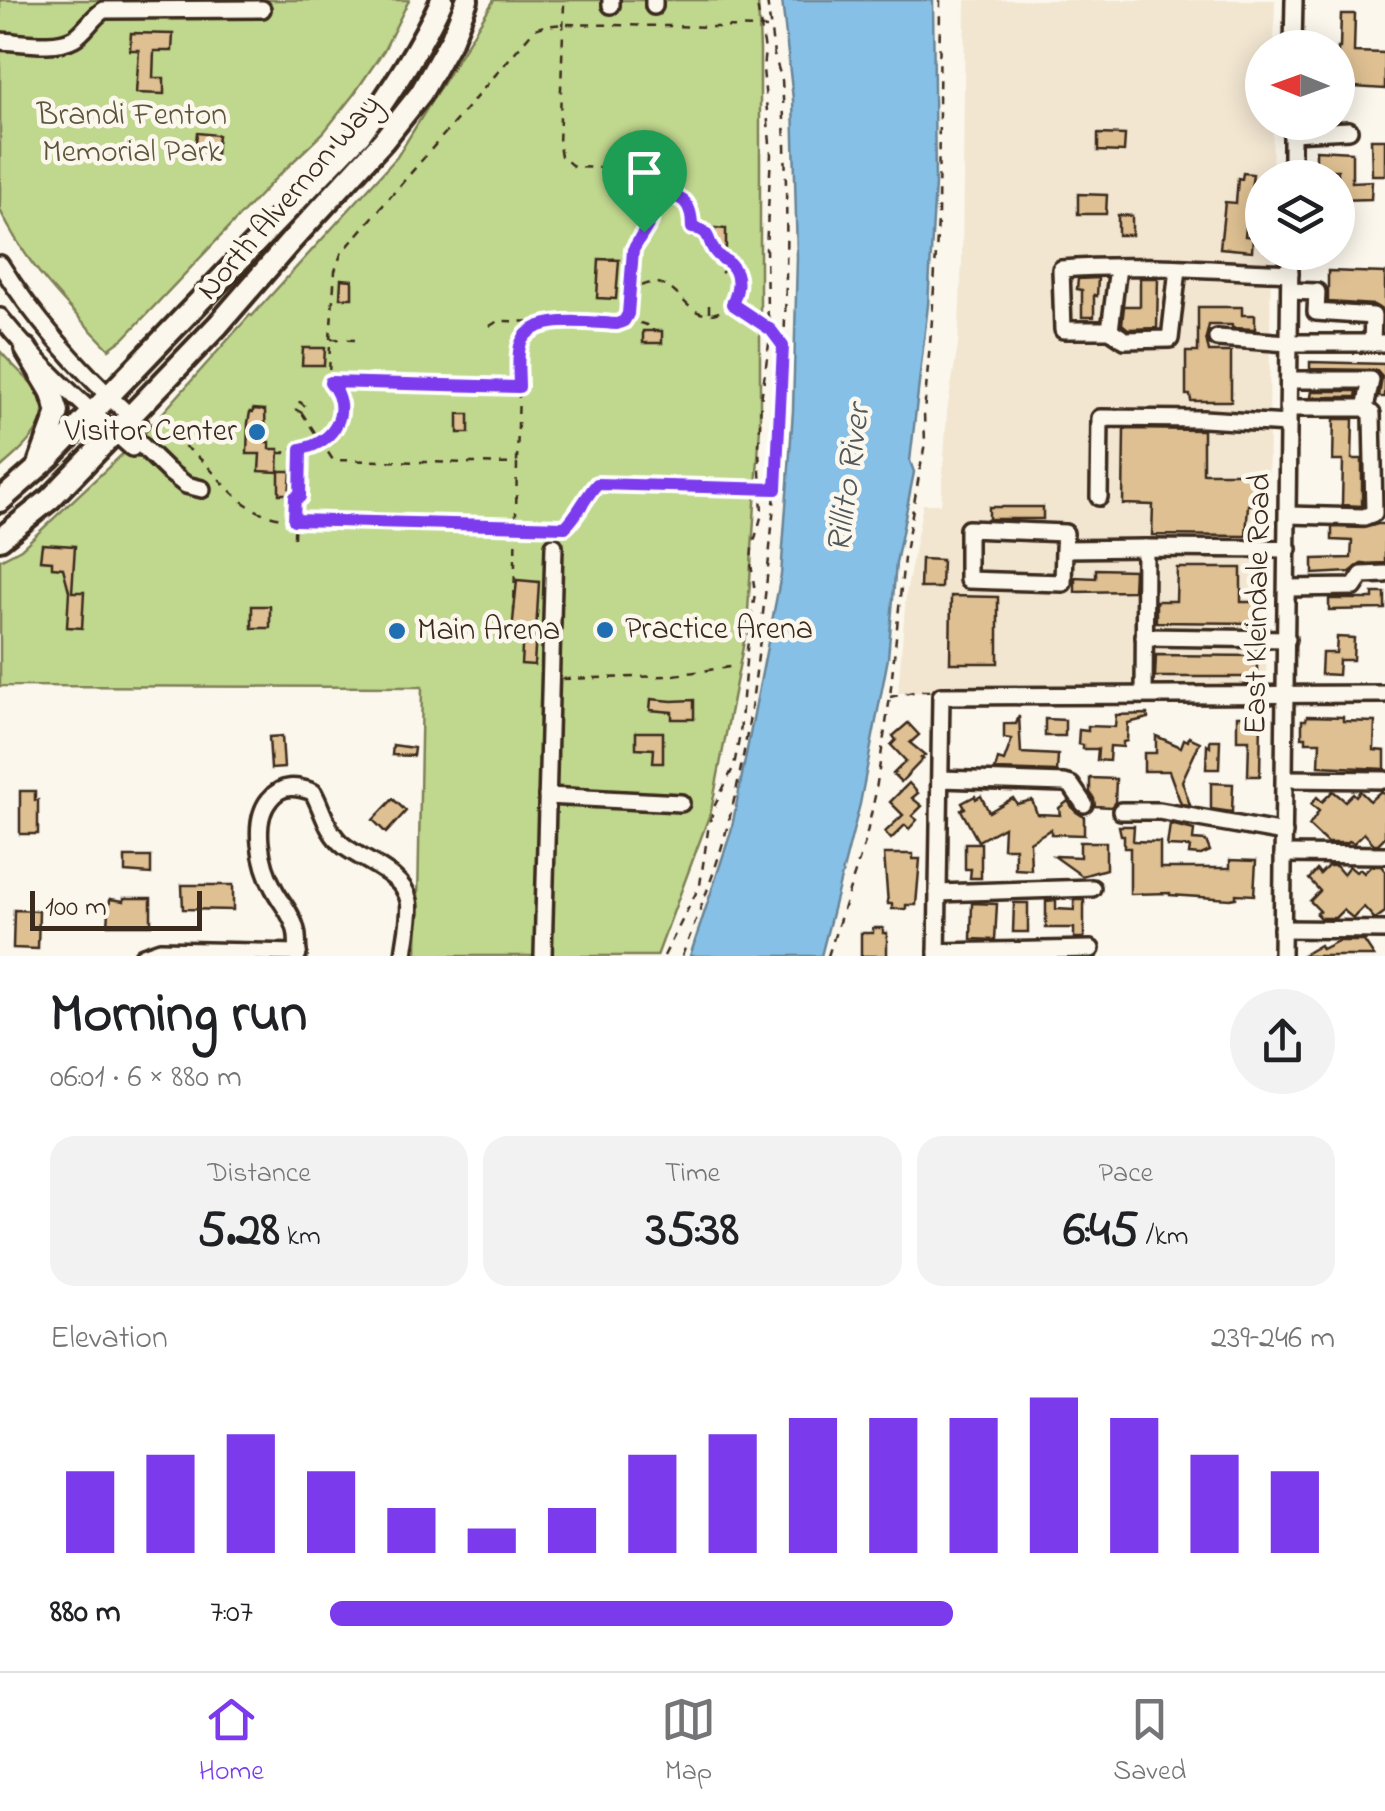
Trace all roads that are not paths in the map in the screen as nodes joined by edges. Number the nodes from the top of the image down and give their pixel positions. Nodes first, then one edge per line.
1 (442, 0) edge
2 (467, 0) edge
3 (1294, 0) edge
4 (262, 9) dead end
5 (1294, 30) edge
6 (0, 41) edge
7 (0, 264) edge
8 (1118, 266) junction
9 (1178, 269) junction
10 (1290, 273) joint
11 (1290, 291) junction
12 (0, 316) edge
13 (1110, 330) junction
14 (1217, 338) dead end
15 (1289, 343) junction
16 (1378, 343) edge
17 (26, 350) junction
18 (1289, 380) junction
19 (108, 394) junction
20 (1365, 408) junction
21 (92, 412) junction
22 (1288, 416) junction
23 (129, 422) junction
24 (132, 448) dead end
25 (38, 468) junction
26 (202, 488) dead end
27 (1099, 496) dead end
28 (0, 501) edge
29 (1288, 515) junction
30 (0, 538) edge
31 (554, 546) dead end
32 (1145, 548) junction
33 (1064, 549) junction
34 (1288, 550) junction
35 (1385, 574) edge
36 (1287, 588) junction
37 (1144, 636) junction
38 (1287, 639) junction
39 (1144, 694) junction
40 (1286, 694) junction
41 (1385, 694) edge
42 (940, 779) junction
43 (1285, 780) junction
44 (1385, 780) edge
45 (547, 796) junction
46 (680, 802) dead end
47 (1084, 804) dead end
48 (1121, 812) dead end
49 (1284, 833) junction
50 (1284, 854) junction
51 (1385, 855) edge
52 (1092, 888) dead end
53 (938, 893) junction
54 (1282, 930) junction
55 (1385, 930) edge
56 (1092, 949) dead end
57 (937, 954) edge
58 (297, 955) edge
59 (142, 956) edge
60 (404, 956) edge
61 (543, 956) edge
62 (1282, 956) edge

1 - 19 main road, North Alvernon Way
2 - 23 main road, North Alvernon Way
3 - 5 street
4 - 6 street
7 - 19 street
8 - 9 street
8 - 13 street
8 - 13 street
9 - 10 street
9 - 13 street
10 - 11 street, East Kleindale Road
11 - 15 street, East Kleindale Road
11 - 16 street
12 - 17 street
14 - 15 street
15 - 16 street
15 - 18 street, East Kleindale Road
17 - 21 street
17 - 25 main road
18 - 20 street
18 - 22 street, East Kleindale Road
19 - 21 main road, North Alvernon Way
19 - 23 street
20 - 22 street
20 - 29 street
21 - 23 street
21 - 25 main road, North Alvernon Way
22 - 27 street
22 - 29 street, East Kleindale Road
23 - 24 street
23 - 26 street
23 - 30 main road, North Alvernon Way
25 - 28 main road, North Alvernon Way
29 - 34 street, East Kleindale Road
31 - 45 street
32 - 33 street
32 - 34 street
32 - 37 street
33 - 33 street
34 - 36 street, East Kleindale Road
35 - 36 street
36 - 38 street, East Kleindale Road
37 - 38 street
37 - 39 street
38 - 40 street, East Kleindale Road
39 - 40 street
39 - 42 street
40 - 41 street
40 - 43 street, East Kleindale Road
42 - 47 street
42 - 53 street
43 - 44 street
43 - 49 street, East Kleindale Road
45 - 46 street
45 - 61 street
48 - 49 street
49 - 50 street, East Kleindale Road
50 - 51 street
50 - 54 street, East Kleindale Road
52 - 53 street
53 - 57 street
54 - 55 street
54 - 62 street, East Kleindale Road
56 - 57 street
58 - 59 street
58 - 60 street

